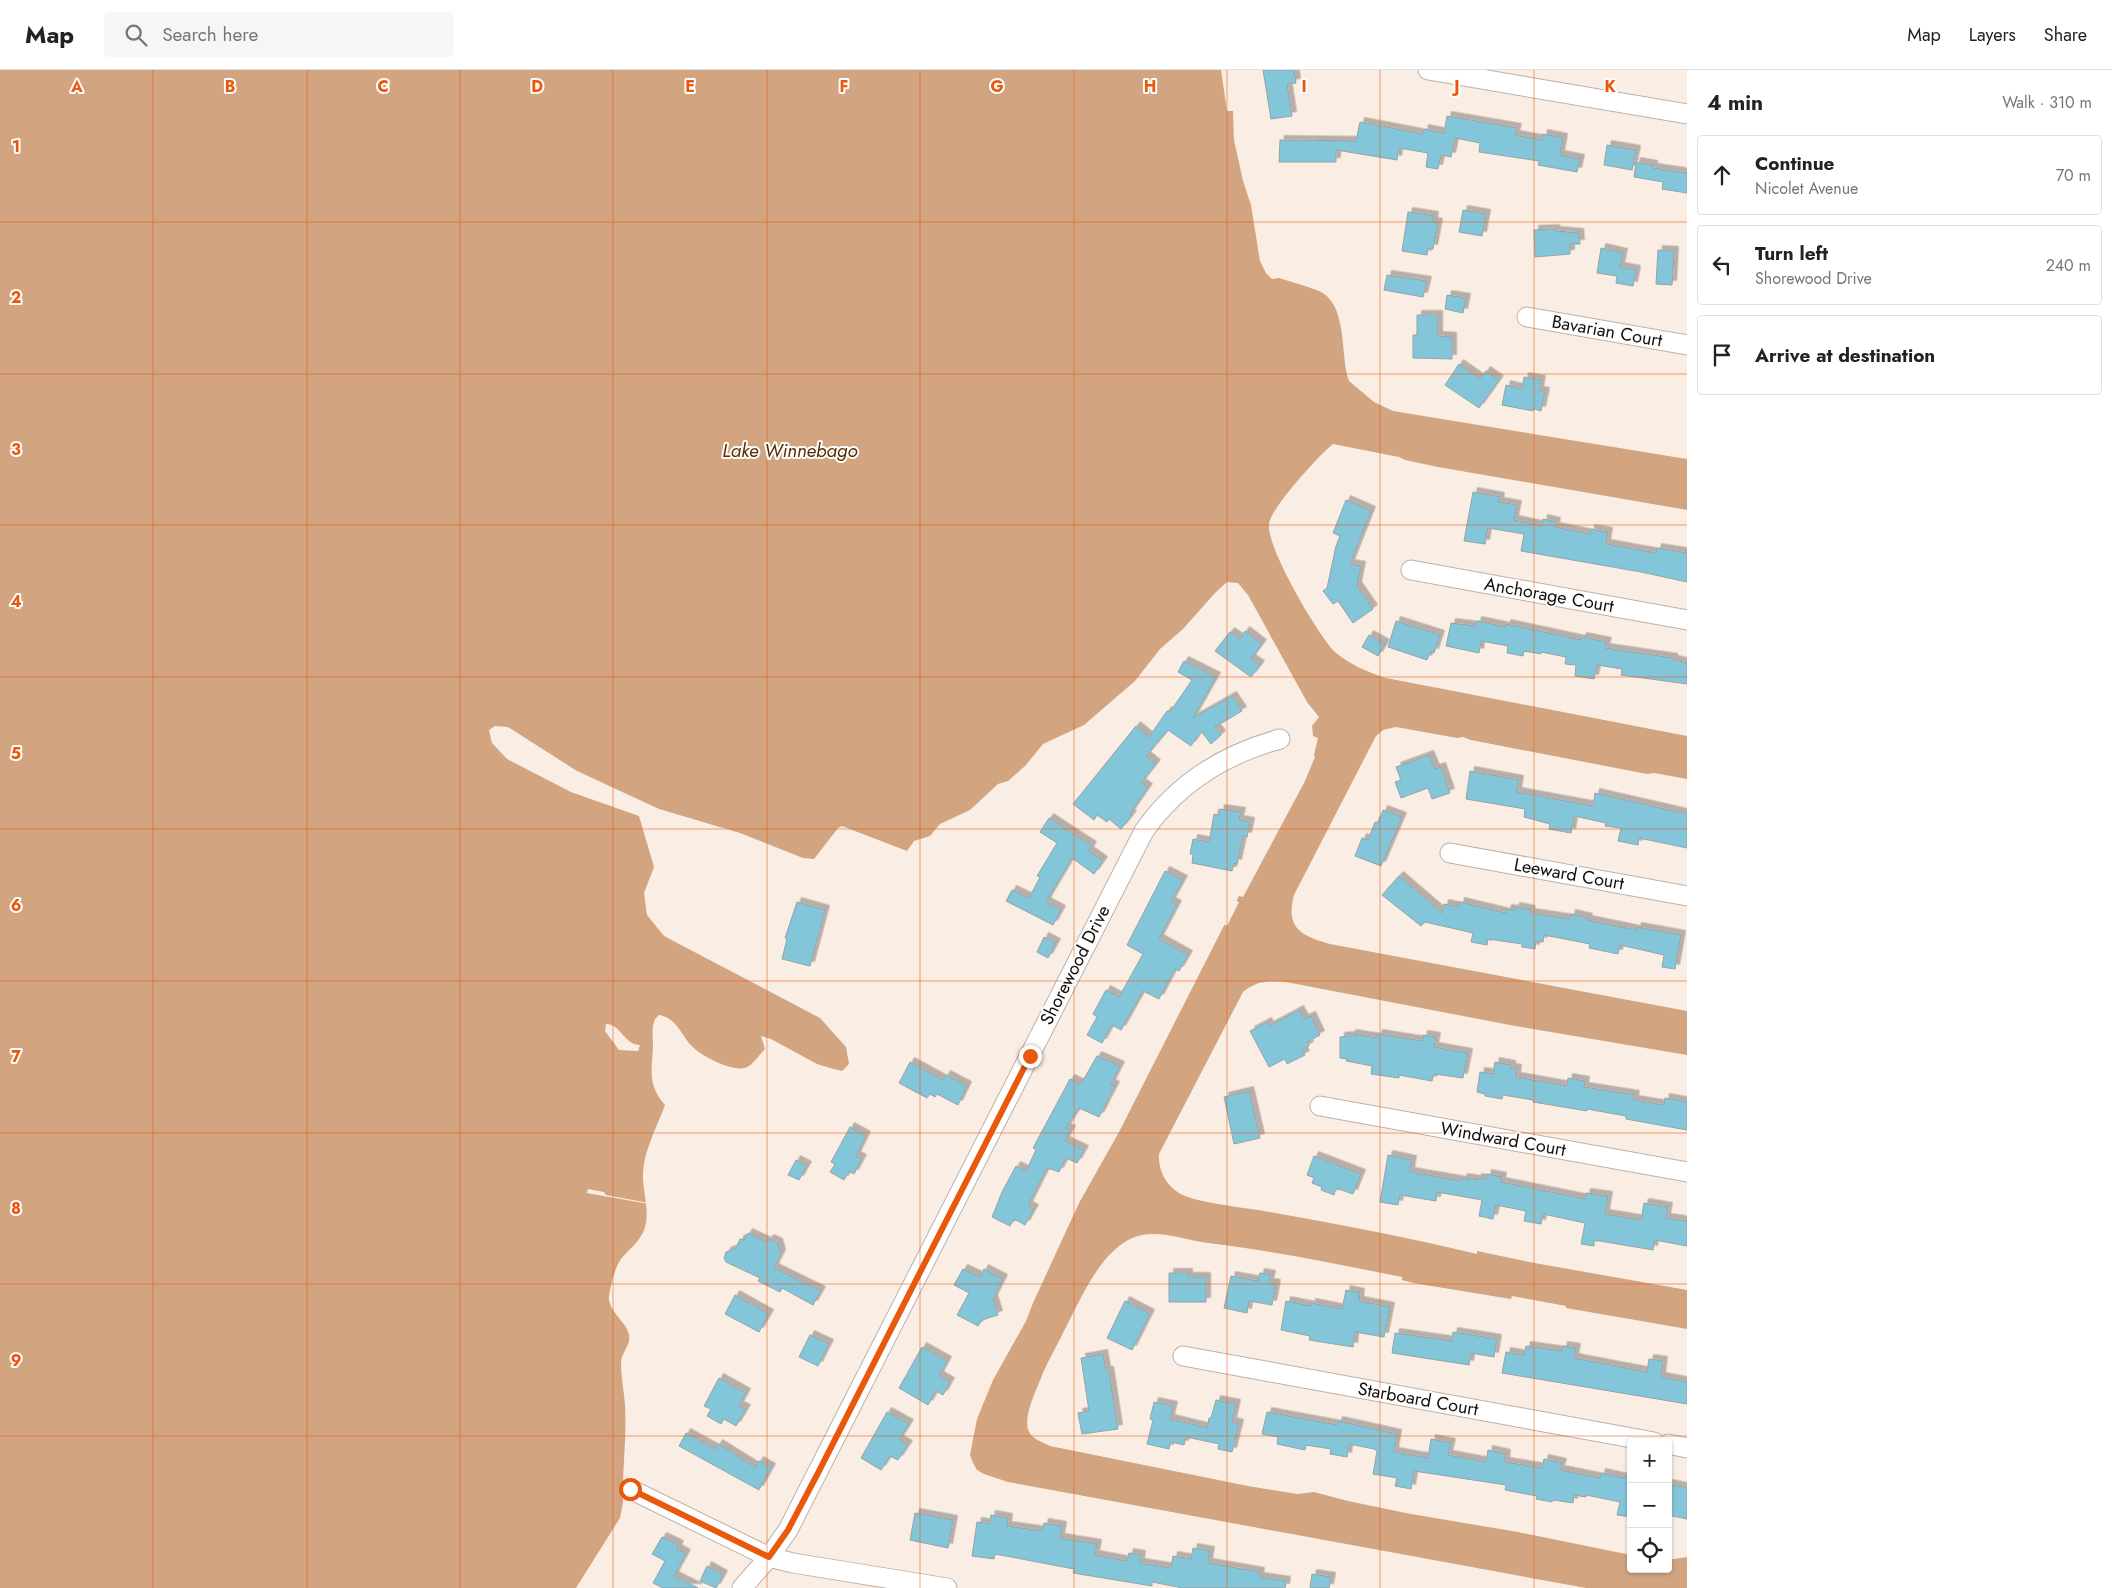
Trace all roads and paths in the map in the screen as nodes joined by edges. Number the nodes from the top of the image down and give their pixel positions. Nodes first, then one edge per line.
1 (1428, 70) edge
2 (1687, 114) edge
3 (1527, 316) dead end
4 (1687, 345) edge
5 (1411, 570) dead end
6 (1687, 620) edge
7 (1280, 739) dead end
8 (1450, 852) dead end
9 (1687, 896) edge
10 (1320, 1106) dead end
11 (1687, 1172) edge
12 (1183, 1356) dead end
13 (1632, 1438) edge
14 (1672, 1445) edge
15 (1687, 1448) edge
16 (630, 1489) dead end
17 (769, 1557) junction
18 (742, 1588) edge
19 (946, 1588) edge

1 - 2 street
3 - 4 street, Bavarian Court
5 - 6 street, Anchorage Court
7 - 17 street, Shorewood Drive
8 - 9 street, Leeward Court
10 - 11 street, Windward Court
12 - 13 street, Starboard Court
14 - 15 street
16 - 17 street
17 - 18 street, Shorewood Drive
17 - 19 street

